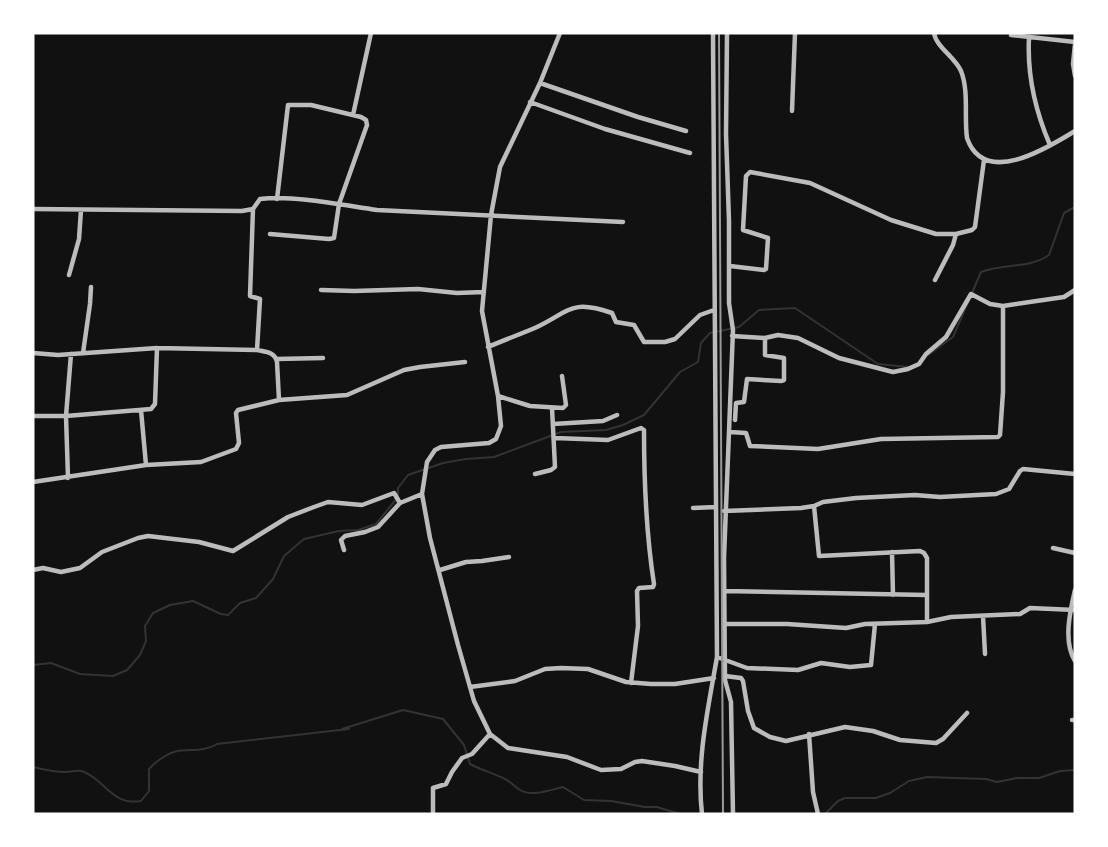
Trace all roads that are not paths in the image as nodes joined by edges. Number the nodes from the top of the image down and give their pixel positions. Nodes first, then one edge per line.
1 (371, 33) edge
2 (560, 33) edge
3 (713, 33) edge
4 (727, 33) edge
5 (795, 33) edge
6 (934, 33) edge
7 (1011, 35) dead end
8 (1029, 38) junction
9 (1075, 43) edge
10 (1075, 76) edge
11 (540, 83) junction
12 (530, 102) junction
13 (792, 111) dead end
14 (353, 116) junction
15 (686, 131) dead end
16 (1075, 131) edge
17 (1050, 145) junction
18 (690, 153) dead end
19 (984, 160) junction
20 (277, 198) junction
21 (339, 204) junction
22 (253, 208) junction
23 (744, 208) junction
24 (729, 209) junction
25 (33, 210) edge
26 (81, 210) junction
27 (491, 215) junction
28 (623, 222) dead end
29 (270, 234) dead end
30 (956, 234) junction
31 (730, 266) junction
32 (69, 275) dead end
33 (935, 280) dead end
34 (91, 287) dead end
35 (321, 290) dead end
36 (1075, 290) edge
37 (484, 292) junction
38 (1003, 306) junction
39 (714, 310) junction
40 (732, 336) junction
41 (765, 338) junction
42 (488, 347) junction
43 (157, 348) junction
44 (257, 350) junction
45 (33, 353) edge
46 (83, 353) junction
47 (71, 354) junction
48 (276, 358) junction
49 (323, 358) dead end
50 (465, 362) dead end
51 (562, 376) dead end
52 (498, 396) junction
53 (279, 400) junction
54 (552, 408) junction
55 (141, 410) junction
56 (617, 415) dead end
57 (33, 416) edge
58 (66, 416) junction
59 (735, 420) dead end
60 (553, 426) junction
61 (730, 432) junction
62 (555, 438) junction
63 (146, 465) junction
64 (535, 474) dead end
65 (1075, 474) edge
66 (68, 477) junction
67 (33, 482) edge
68 (422, 494) junction
69 (399, 502) junction
70 (814, 506) junction
71 (716, 507) junction
72 (693, 508) dead end
73 (724, 511) junction
74 (1053, 548) dead end
75 (344, 550) dead end
76 (892, 552) junction
77 (1075, 553) edge
78 (509, 556) dead end
79 (33, 570) edge
80 (440, 570) junction
81 (1075, 590) edge
82 (724, 591) junction
83 (893, 595) junction
84 (926, 595) junction
85 (1073, 610) edge
86 (983, 616) junction
87 (927, 622) junction
88 (725, 624) junction
89 (874, 624) junction
90 (985, 654) dead end
91 (721, 658) junction
92 (1075, 661) edge
93 (725, 676) junction
94 (714, 678) junction
95 (631, 683) junction
96 (470, 687) junction
97 (967, 713) dead end
98 (490, 734) junction
99 (809, 734) junction
100 (701, 772) junction
101 (433, 814) edge
102 (702, 814) edge
103 (733, 814) edge
104 (818, 814) edge

1 - 14 street
2 - 11 street
3 - 39 street
4 - 24 street
5 - 13 street
6 - 19 street
7 - 8 street
8 - 9 street
8 - 17 street
9 - 10 street
11 - 12 street
11 - 15 street
12 - 18 street
12 - 27 street
14 - 20 street
14 - 21 street
16 - 17 street
17 - 19 street
19 - 30 street
20 - 21 street
20 - 22 street
21 - 27 street
21 - 29 street
22 - 26 street
22 - 44 street
23 - 24 street
23 - 30 street
23 - 31 street
24 - 31 street
25 - 26 street
26 - 32 street
27 - 28 street
27 - 37 street
30 - 33 street
31 - 40 street
34 - 46 street
35 - 37 street
36 - 38 street
37 - 42 street
38 - 41 street
38 - 61 street
39 - 42 street
39 - 71 street
40 - 41 street
40 - 61 street
41 - 59 street
42 - 52 street
43 - 44 street
43 - 46 street
43 - 55 street
44 - 48 street
45 - 47 street
46 - 47 street
47 - 58 street
48 - 49 street
48 - 53 street
50 - 53 street
51 - 54 street
52 - 54 street
52 - 68 street
53 - 63 street
54 - 60 street
55 - 58 street
55 - 63 street
56 - 60 street
57 - 58 street
58 - 66 street
60 - 62 street
61 - 73 street
62 - 64 street
62 - 95 street
63 - 66 street
65 - 70 street
66 - 67 street
68 - 69 street
68 - 80 street
69 - 75 street
69 - 79 street
70 - 73 street
70 - 76 street
71 - 72 street
71 - 91 street
73 - 82 street
74 - 77 street
76 - 83 street
76 - 84 street
78 - 80 street
80 - 96 street
81 - 85 street
82 - 83 street
82 - 88 street
83 - 84 street
84 - 87 street
85 - 86 street
85 - 92 street
86 - 87 street
86 - 90 street
87 - 89 street
88 - 89 street
88 - 91 street
89 - 91 street
91 - 93 street
91 - 94 street
93 - 99 street
93 - 103 street
94 - 95 street
94 - 100 street
95 - 96 street
96 - 98 street
97 - 99 street
98 - 100 street
98 - 101 street
99 - 104 street
100 - 102 street

